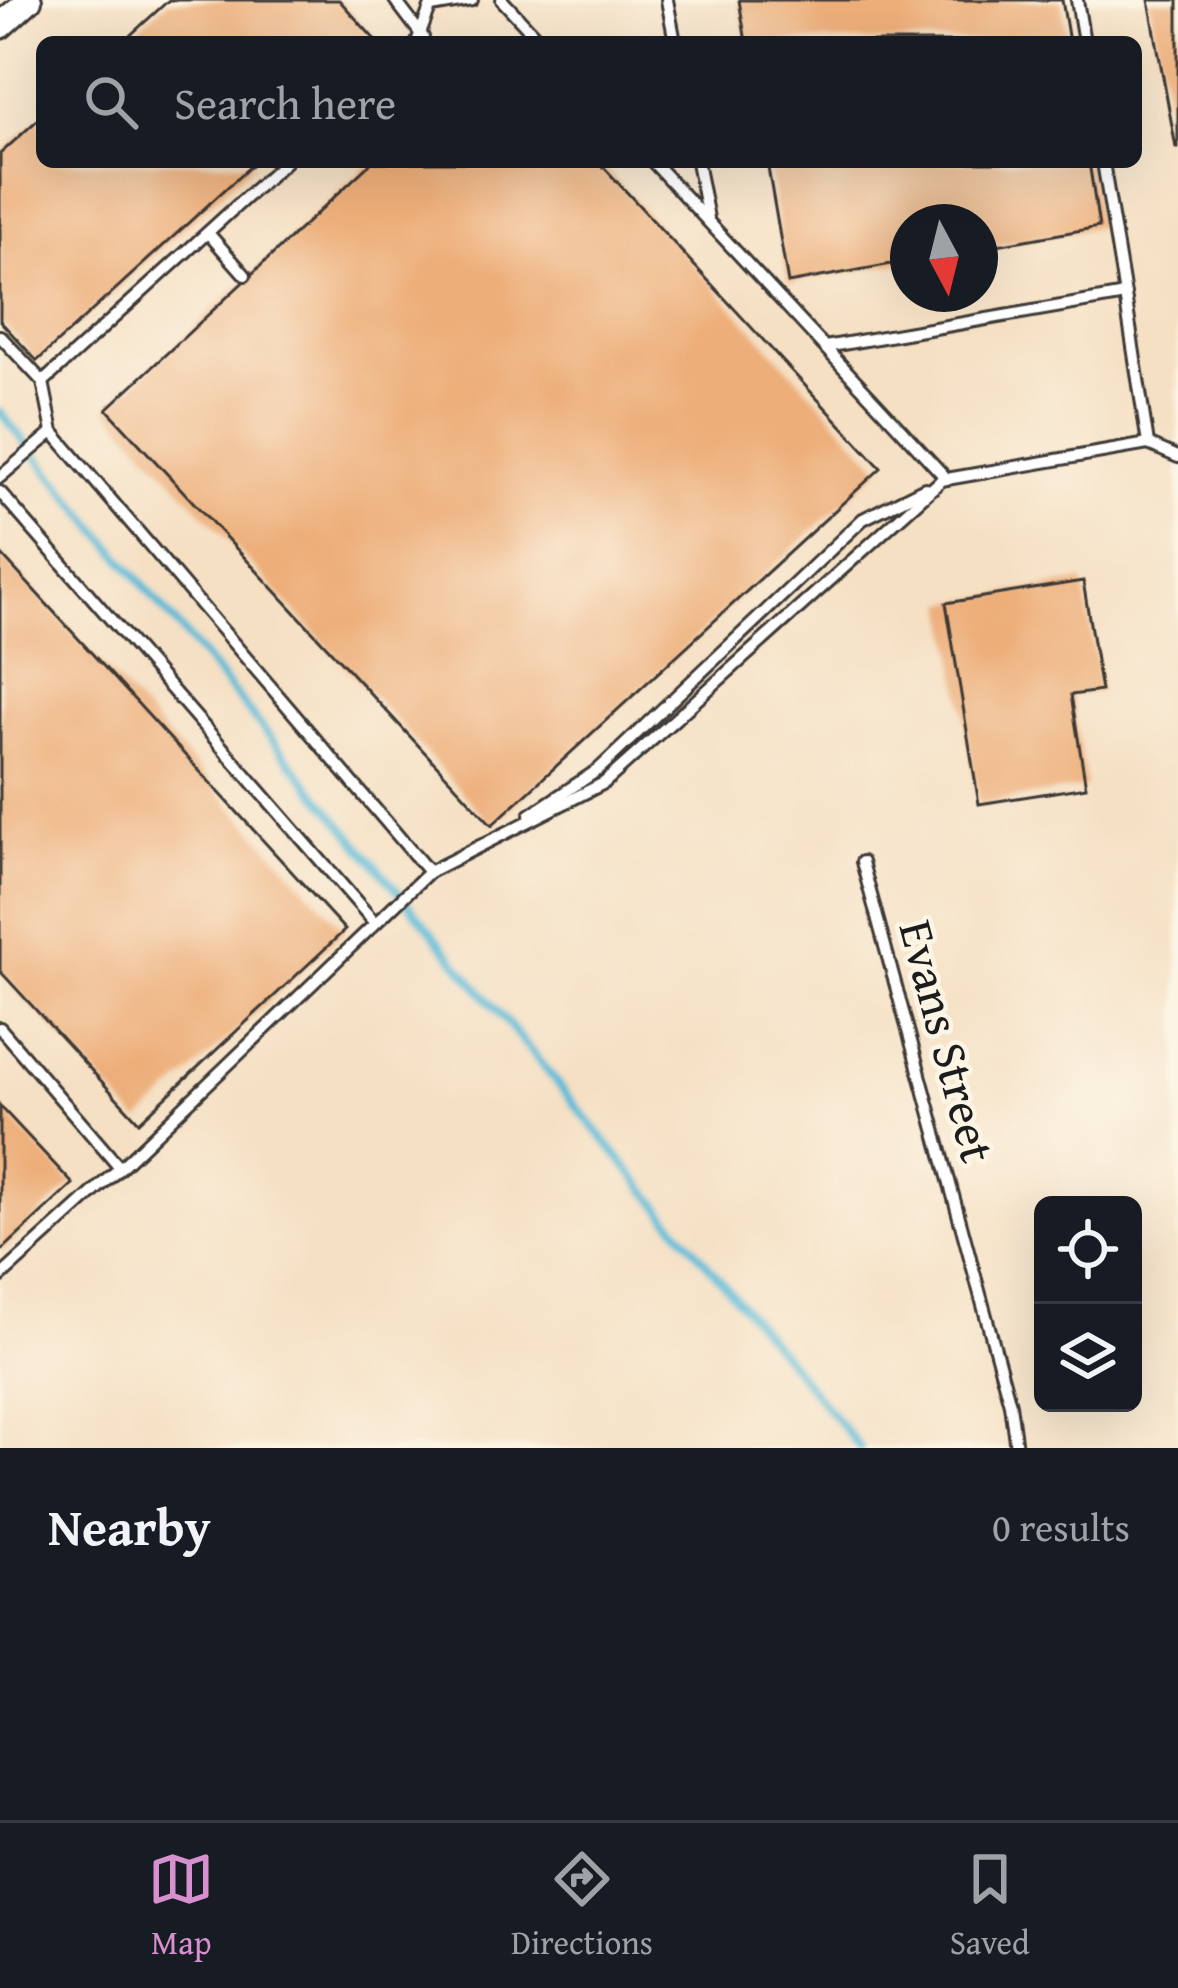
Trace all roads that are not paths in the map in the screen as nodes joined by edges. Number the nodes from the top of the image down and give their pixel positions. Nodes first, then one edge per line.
1 (29, 0) edge
2 (394, 0) edge
3 (472, 0) edge
4 (502, 0) edge
5 (667, 0) edge
6 (1077, 0) edge
7 (432, 4) edge
8 (0, 26) edge
9 (418, 36) edge
10 (421, 36) edge
11 (535, 36) edge
12 (674, 36) edge
13 (1083, 36) edge
14 (278, 168) edge
15 (659, 168) edge
16 (699, 168) edge
17 (1104, 168) edge
18 (709, 222) junction
19 (208, 232) junction
20 (245, 275) dead end
21 (1125, 295) junction
22 (0, 336) edge
23 (825, 346) junction
24 (43, 382) junction
25 (52, 432) junction
26 (1148, 444) junction
27 (1178, 457) edge
28 (4, 473) edge
29 (945, 477) junction
30 (0, 492) edge
31 (467, 857) junction
32 (862, 862) dead end
33 (429, 872) junction
34 (375, 922) junction
35 (0, 1028) edge
36 (121, 1168) junction
37 (0, 1277) edge
38 (1016, 1448) edge

1 - 8 street
2 - 9 lane
3 - 7 lane
4 - 11 lane
5 - 12 lane
6 - 13 lane
7 - 10 lane
14 - 19 lane
15 - 18 lane
16 - 18 lane
17 - 21 lane
18 - 23 lane
19 - 20 lane
19 - 24 lane
21 - 23 lane
21 - 26 lane
22 - 24 lane
23 - 29 lane
24 - 25 lane
25 - 28 lane
25 - 33 lane
26 - 27 lane
26 - 29 lane
29 - 31 lane
29 - 31 lane
30 - 34 lane
31 - 33 lane
32 - 38 lane, Evans Street
33 - 34 lane
34 - 36 lane
35 - 36 lane
36 - 37 lane

